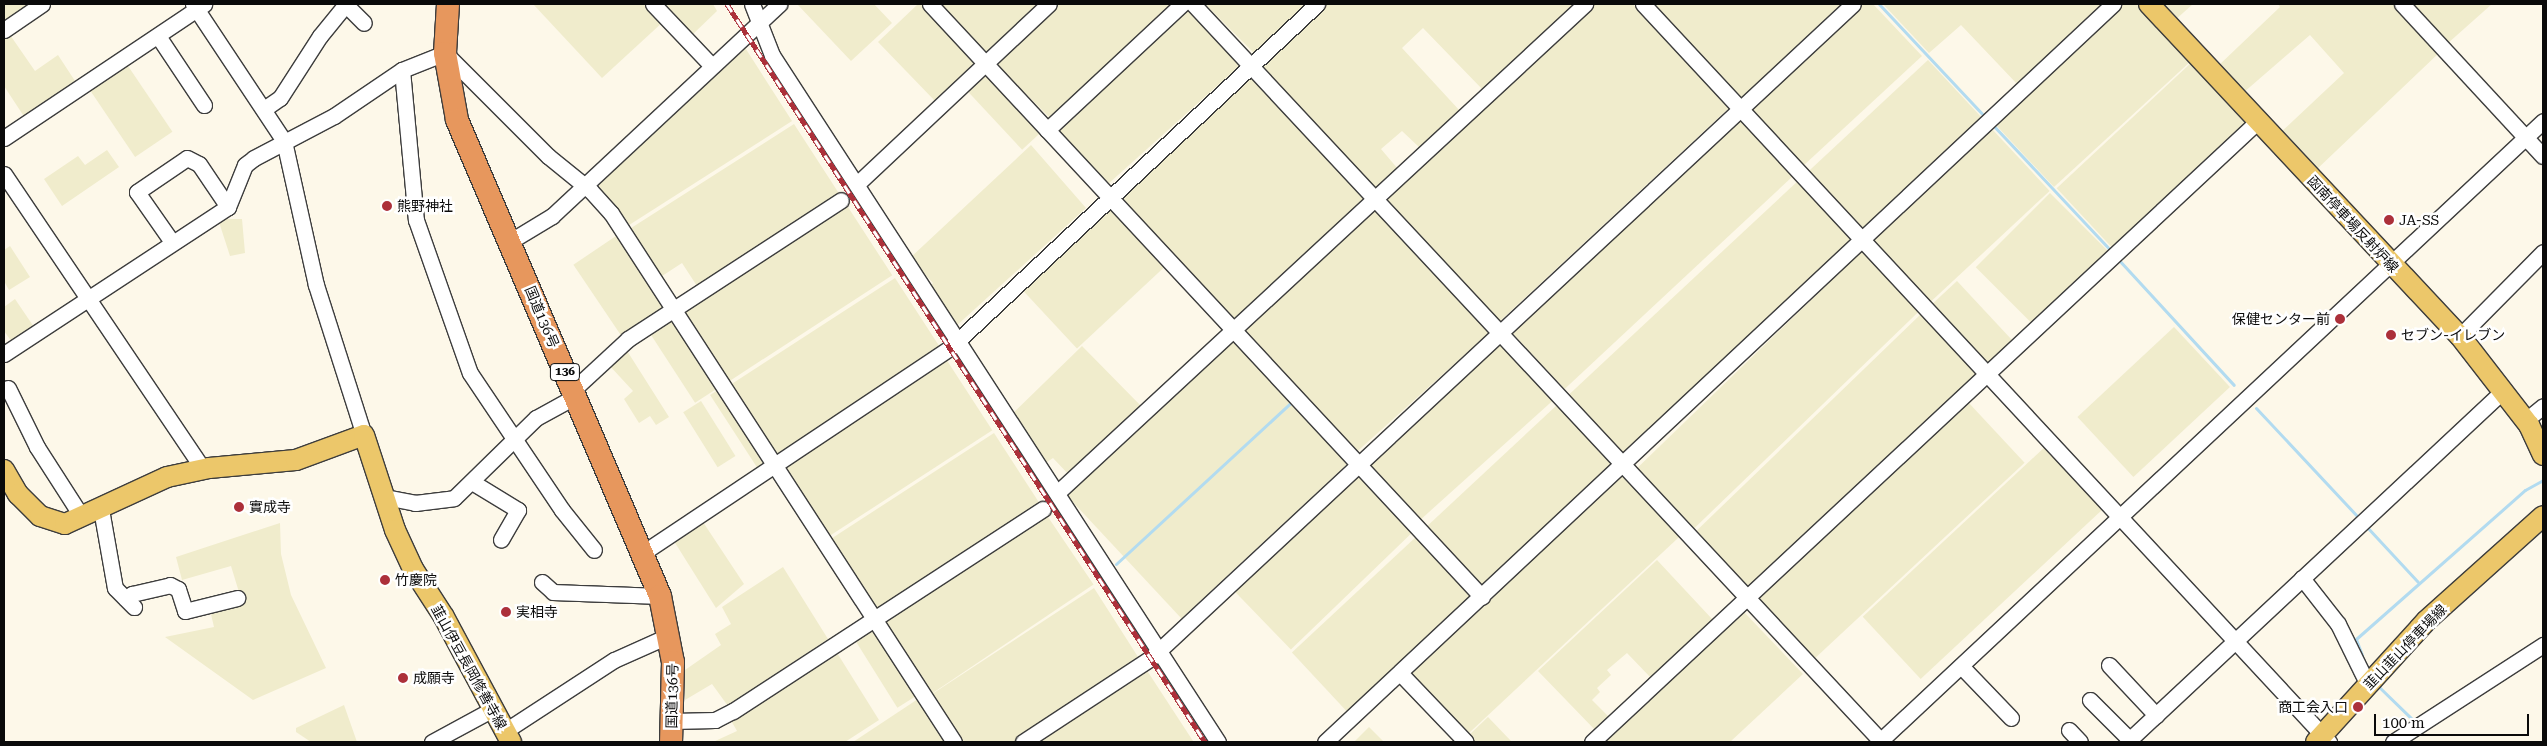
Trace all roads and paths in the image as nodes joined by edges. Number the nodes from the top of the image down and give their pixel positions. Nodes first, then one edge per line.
1 (42, 4) edge
2 (346, 4) edge
3 (448, 4) edge
4 (653, 4) edge
5 (752, 4) edge
6 (779, 4) edge
7 (930, 4) edge
8 (1049, 4) edge
9 (1182, 4) edge
10 (1193, 4) edge
11 (1316, 4) edge
12 (1585, 4) edge
13 (1643, 4) edge
14 (1853, 4) edge
15 (2114, 4) edge
16 (2149, 4) edge
17 (2402, 4) edge
18 (198, 6) edge
19 (759, 22) junction
20 (363, 23) dead end
21 (4, 30) edge
22 (158, 36) junction
23 (445, 52) junction
24 (985, 63) junction
25 (711, 65) junction
26 (1251, 65) junction
27 (402, 70) junction
28 (204, 106) dead end
29 (1739, 107) junction
30 (264, 109) junction
31 (2258, 121) junction
32 (2543, 121) edge
33 (1047, 130) junction
34 (4, 138) edge
35 (2525, 138) junction
36 (284, 141) junction
37 (2543, 156) edge
38 (4, 174) edge
39 (857, 184) junction
40 (583, 185) junction
41 (1109, 196) junction
42 (1375, 198) junction
43 (841, 200) dead end
44 (228, 207) junction
45 (1862, 240) junction
46 (172, 242) junction
47 (510, 242) junction
48 (2543, 252) edge
49 (2388, 262) junction
50 (88, 298) junction
51 (673, 308) junction
52 (1234, 329) junction
53 (1499, 332) junction
54 (2460, 336) junction
55 (958, 340) junction
56 (4, 354) edge
57 (1987, 374) junction
58 (8, 388) dead end
59 (2504, 390) junction
60 (574, 393) junction
61 (2543, 406) edge
62 (2533, 424) edge
63 (364, 435) junction
64 (514, 439) junction
65 (2543, 454) edge
66 (774, 464) junction
67 (1359, 464) junction
68 (1622, 466) junction
69 (203, 469) junction
70 (4, 470) edge
71 (472, 482) junction
72 (1057, 493) junction
73 (385, 497) junction
74 (100, 509) junction
75 (1043, 509) dead end
76 (2543, 516) edge
77 (82, 517) junction
78 (2122, 517) junction
79 (502, 540) dead end
80 (594, 550) dead end
81 (644, 552) junction
82 (2302, 578) junction
83 (542, 582) dead end
84 (660, 596) junction
85 (1482, 597) junction
86 (237, 598) dead end
87 (1747, 598) junction
88 (874, 618) junction
89 (670, 635) junction
90 (2236, 640) junction
91 (2543, 645) edge
92 (1159, 650) junction
93 (1961, 666) junction
94 (2109, 666) dead end
95 (1400, 673) junction
96 (2368, 684) junction
97 (2090, 700) dead end
98 (493, 709) junction
99 (2156, 715) junction
100 (2011, 718) dead end
101 (2068, 730) dead end
102 (672, 732) edge
103 (508, 737) edge
104 (2323, 740) edge
105 (2128, 741) edge
106 (432, 742) edge
107 (954, 742) edge
108 (1023, 742) edge
109 (1218, 742) edge
110 (1325, 742) edge
111 (1466, 742) edge
112 (1592, 742) edge
113 (1880, 742) edge
114 (2080, 742) edge
115 (2393, 742) edge

1 - 21 street
2 - 20 street
2 - 30 street
3 - 23 highway, 国道136号 / 136
4 - 25 street
5 - 19 street
6 - 19 street
7 - 24 street
8 - 24 street
9 - 33 street
10 - 26 street
11 - 26 street
12 - 42 street
13 - 29 street
14 - 29 street
15 - 45 street
16 - 31 main road, 函南停車場反射炉線
17 - 35 street
18 - 22 street
18 - 30 street
19 - 25 street
19 - 39 street
22 - 28 street
22 - 34 street
23 - 27 street
23 - 40 street
23 - 47 highway, 国道136号 / 136
24 - 33 street
24 - 39 street
25 - 40 street
26 - 41 street
26 - 42 street
27 - 36 street
27 - 64 street
29 - 45 street
29 - 53 street
30 - 36 street
31 - 49 main road, 函南停車場反射炉線
31 - 57 street
32 - 35 street
33 - 41 street
35 - 37 street
35 - 49 street
36 - 44 street
36 - 63 street
38 - 50 street
39 - 55 street
40 - 47 street
40 - 51 street
41 - 52 street
41 - 55 street
42 - 52 street
42 - 53 street
43 - 51 street
44 - 46 street
44 - 46 street
45 - 57 street
45 - 68 street
46 - 50 street
47 - 60 highway, 国道136号 / 136
48 - 54 street
49 - 54 main road, 函南停車場反射炉線
49 - 78 street
50 - 56 street
50 - 69 street
51 - 60 street
51 - 66 street
52 - 67 street
52 - 72 street
53 - 67 street
53 - 68 street
54 - 59 main road, 函南停車場反射炉線
55 - 66 street
55 - 72 street
57 - 78 street
57 - 87 street
58 - 77 street
59 - 62 main road, 函南停車場反射炉線
59 - 82 street
60 - 64 street
60 - 81 highway, 国道136号 / 136
61 - 62 street
62 - 65 main road, 函南停車場反射炉線
63 - 69 main road
63 - 73 main road, 韮山伊豆長岡修善寺線
64 - 71 street
64 - 80 street
66 - 81 street
66 - 88 street
67 - 85 street
67 - 92 street
68 - 85 street
68 - 87 street
69 - 74 main road
70 - 77 main road
71 - 73 street
71 - 79 street
72 - 92 street
73 - 98 main road, 韮山伊豆長岡修善寺線
74 - 77 main road
74 - 86 street
75 - 88 street
76 - 96 main road, 韮山韮山停車場線
78 - 90 street
78 - 93 street
81 - 84 highway, 国道136号 / 136
82 - 90 street
82 - 96 street
83 - 84 street
84 - 89 highway, 国道136号 / 136
85 - 95 street
87 - 112 street
87 - 113 street
88 - 102 street
88 - 107 street
89 - 102 highway, 国道136号 / 136
89 - 103 street
90 - 99 street
90 - 104 street
91 - 115 street
92 - 108 street
92 - 109 street
93 - 100 street
93 - 113 street
94 - 99 street
95 - 110 street
95 - 111 street
96 - 104 main road, 韮山韮山停車場線
97 - 105 street
98 - 103 main road, 韮山伊豆長岡修善寺線
98 - 106 street
99 - 105 street
101 - 114 street

